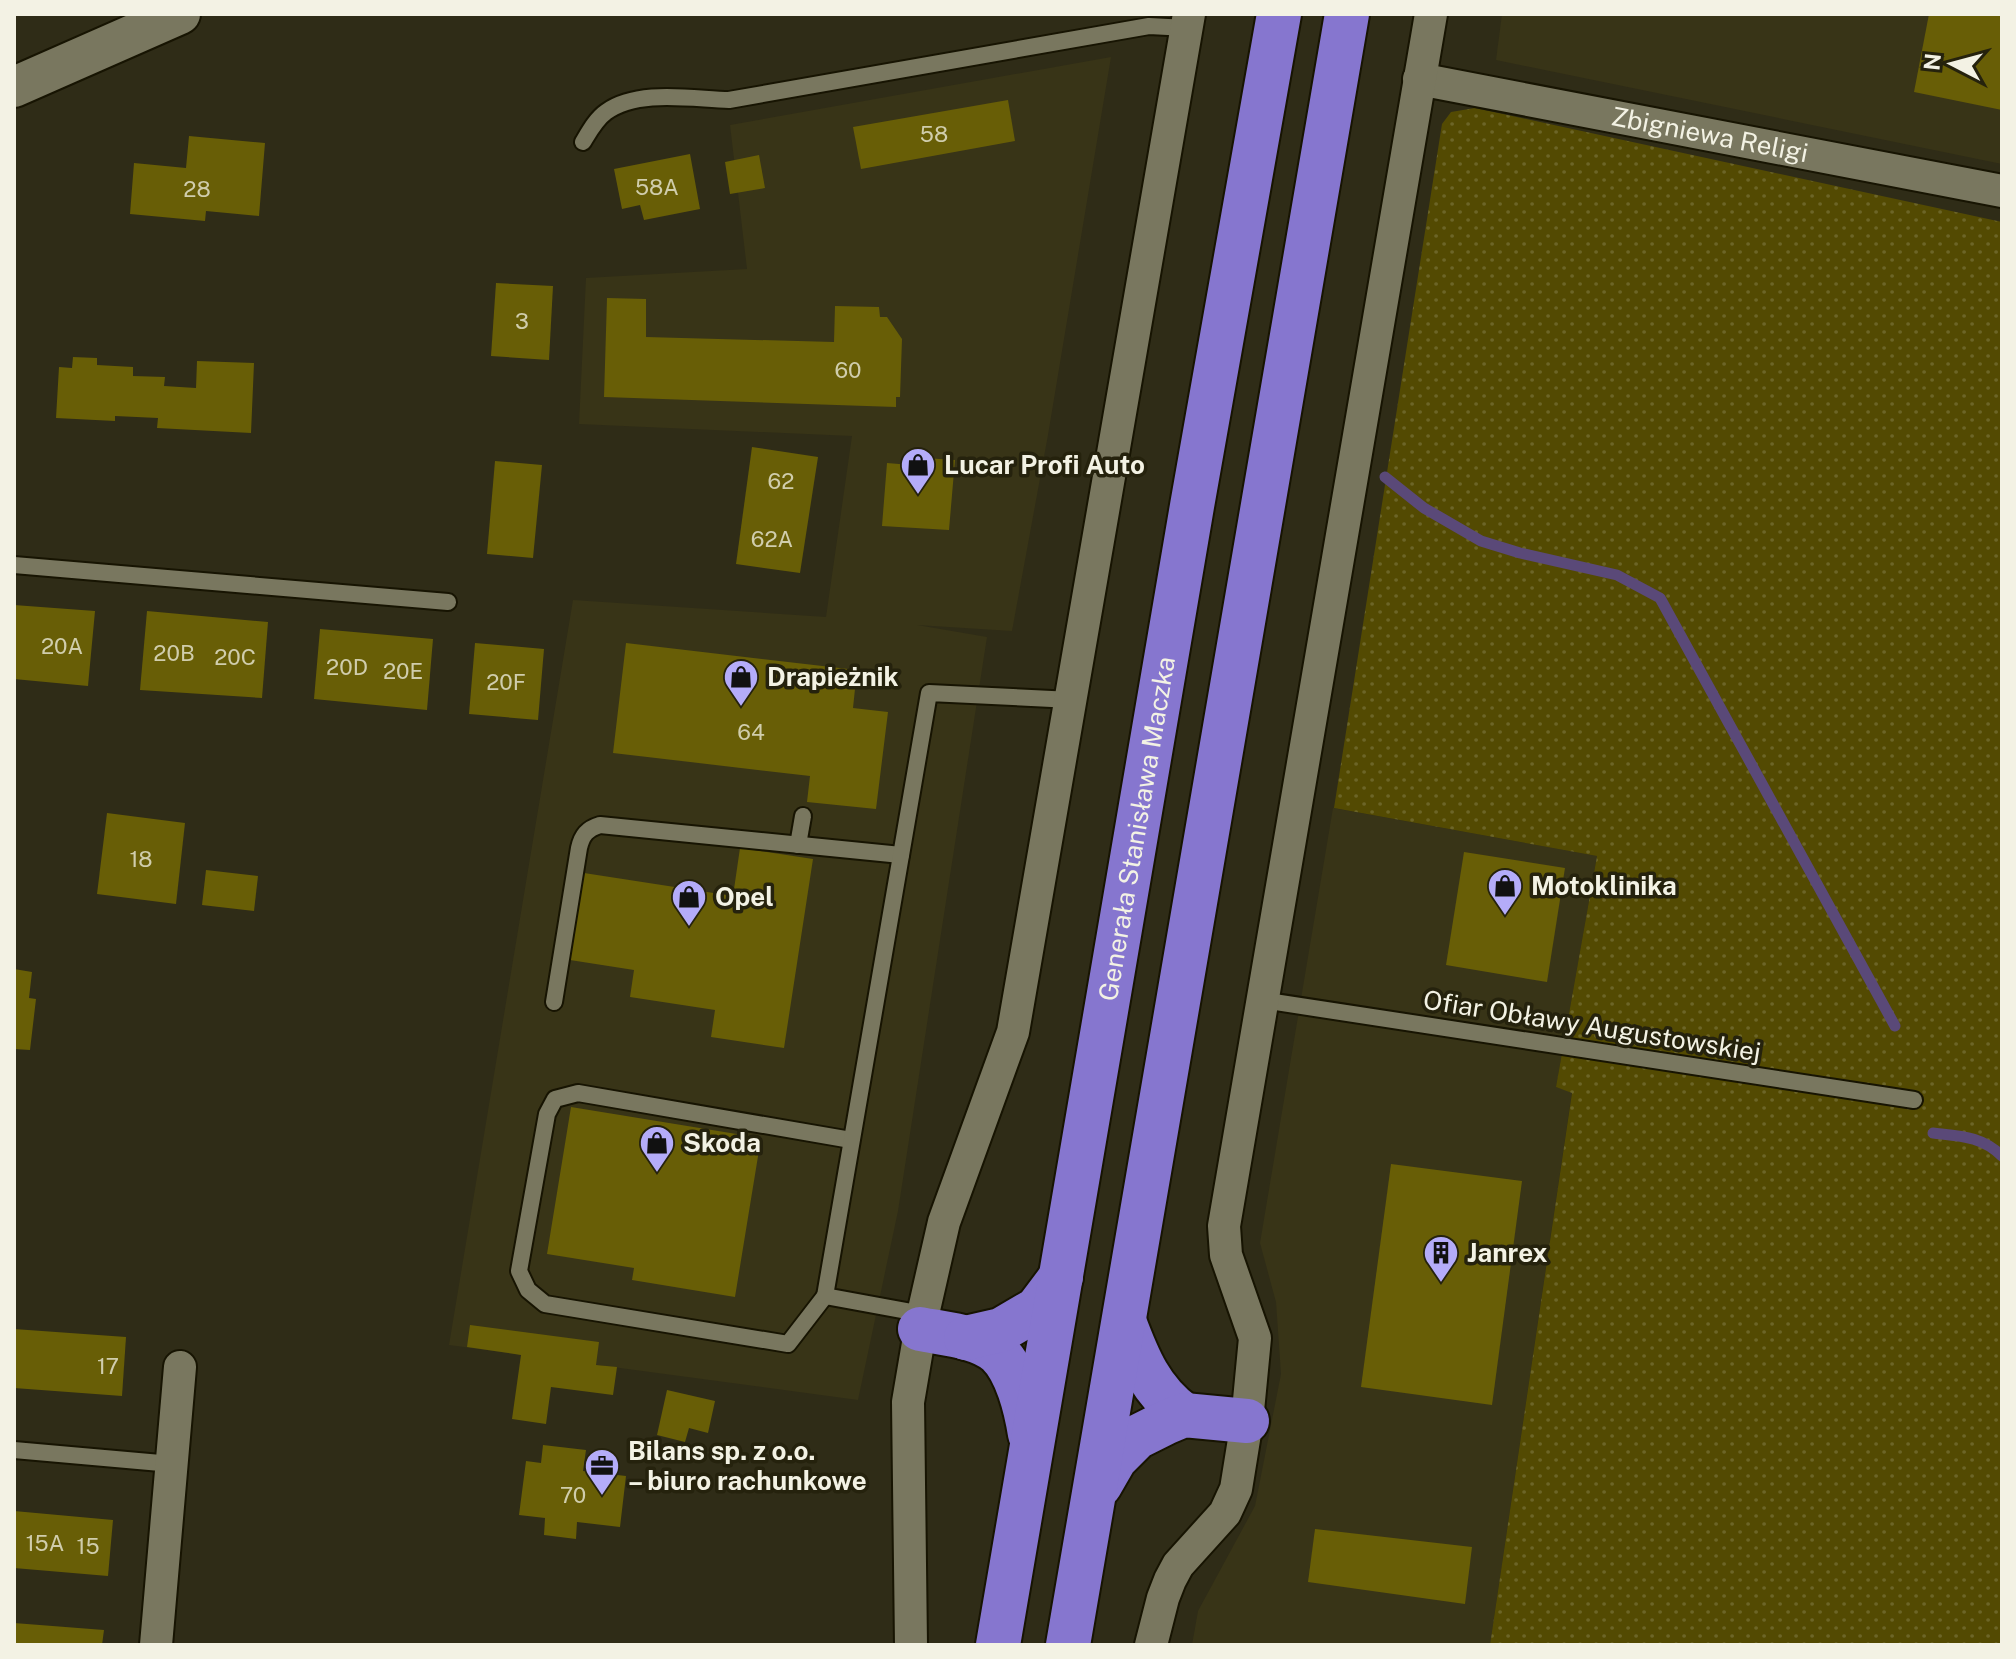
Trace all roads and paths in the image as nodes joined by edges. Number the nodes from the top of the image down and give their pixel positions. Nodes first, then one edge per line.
1 (180, 14) edge
2 (1279, 14) edge
3 (1347, 14) edge
4 (1431, 14) edge
5 (1188, 21) edge
6 (1419, 79) junction
7 (14, 87) edge
8 (583, 142) dead end
9 (2002, 191) edge
10 (14, 565) edge
11 (448, 602) dead end
12 (1072, 700) junction
13 (803, 816) dead end
14 (798, 845) junction
15 (901, 855) junction
16 (1262, 1000) junction
17 (554, 1002) dead end
18 (1914, 1100) dead end
19 (851, 1140) junction
20 (1061, 1277) junction
21 (825, 1296) junction
22 (1124, 1321) junction
23 (922, 1322) junction
24 (966, 1338) junction
25 (180, 1367) dead end
26 (1184, 1415) junction
27 (1247, 1421) junction
28 (1032, 1445) junction
29 (14, 1450) edge
30 (172, 1464) junction
31 (1094, 1495) junction
32 (156, 1645) edge
33 (911, 1645) edge
34 (998, 1645) edge
35 (1068, 1645) edge
36 (1151, 1645) edge

1 - 7 street
2 - 20 highway, Generała Stanisława Maczka
3 - 22 highway
4 - 6 street
5 - 8 lane
5 - 12 street
6 - 9 street, Zbigniewa Religi
6 - 16 street
10 - 11 lane
12 - 15 lane
12 - 23 street
13 - 14 lane
14 - 15 lane
14 - 17 lane
15 - 19 lane
16 - 18 lane, Ofiar Obławy Augustowskiej
16 - 27 street
19 - 21 lane
19 - 21 lane
20 - 24 highway
20 - 28 highway, Generała Stanisława Maczka
21 - 23 lane
22 - 26 highway
22 - 31 highway
23 - 24 highway
23 - 33 street
24 - 28 highway
25 - 30 street
26 - 27 highway
26 - 31 highway
27 - 36 street
28 - 34 highway, Generała Stanisława Maczka
29 - 30 lane
30 - 32 street
31 - 35 highway

